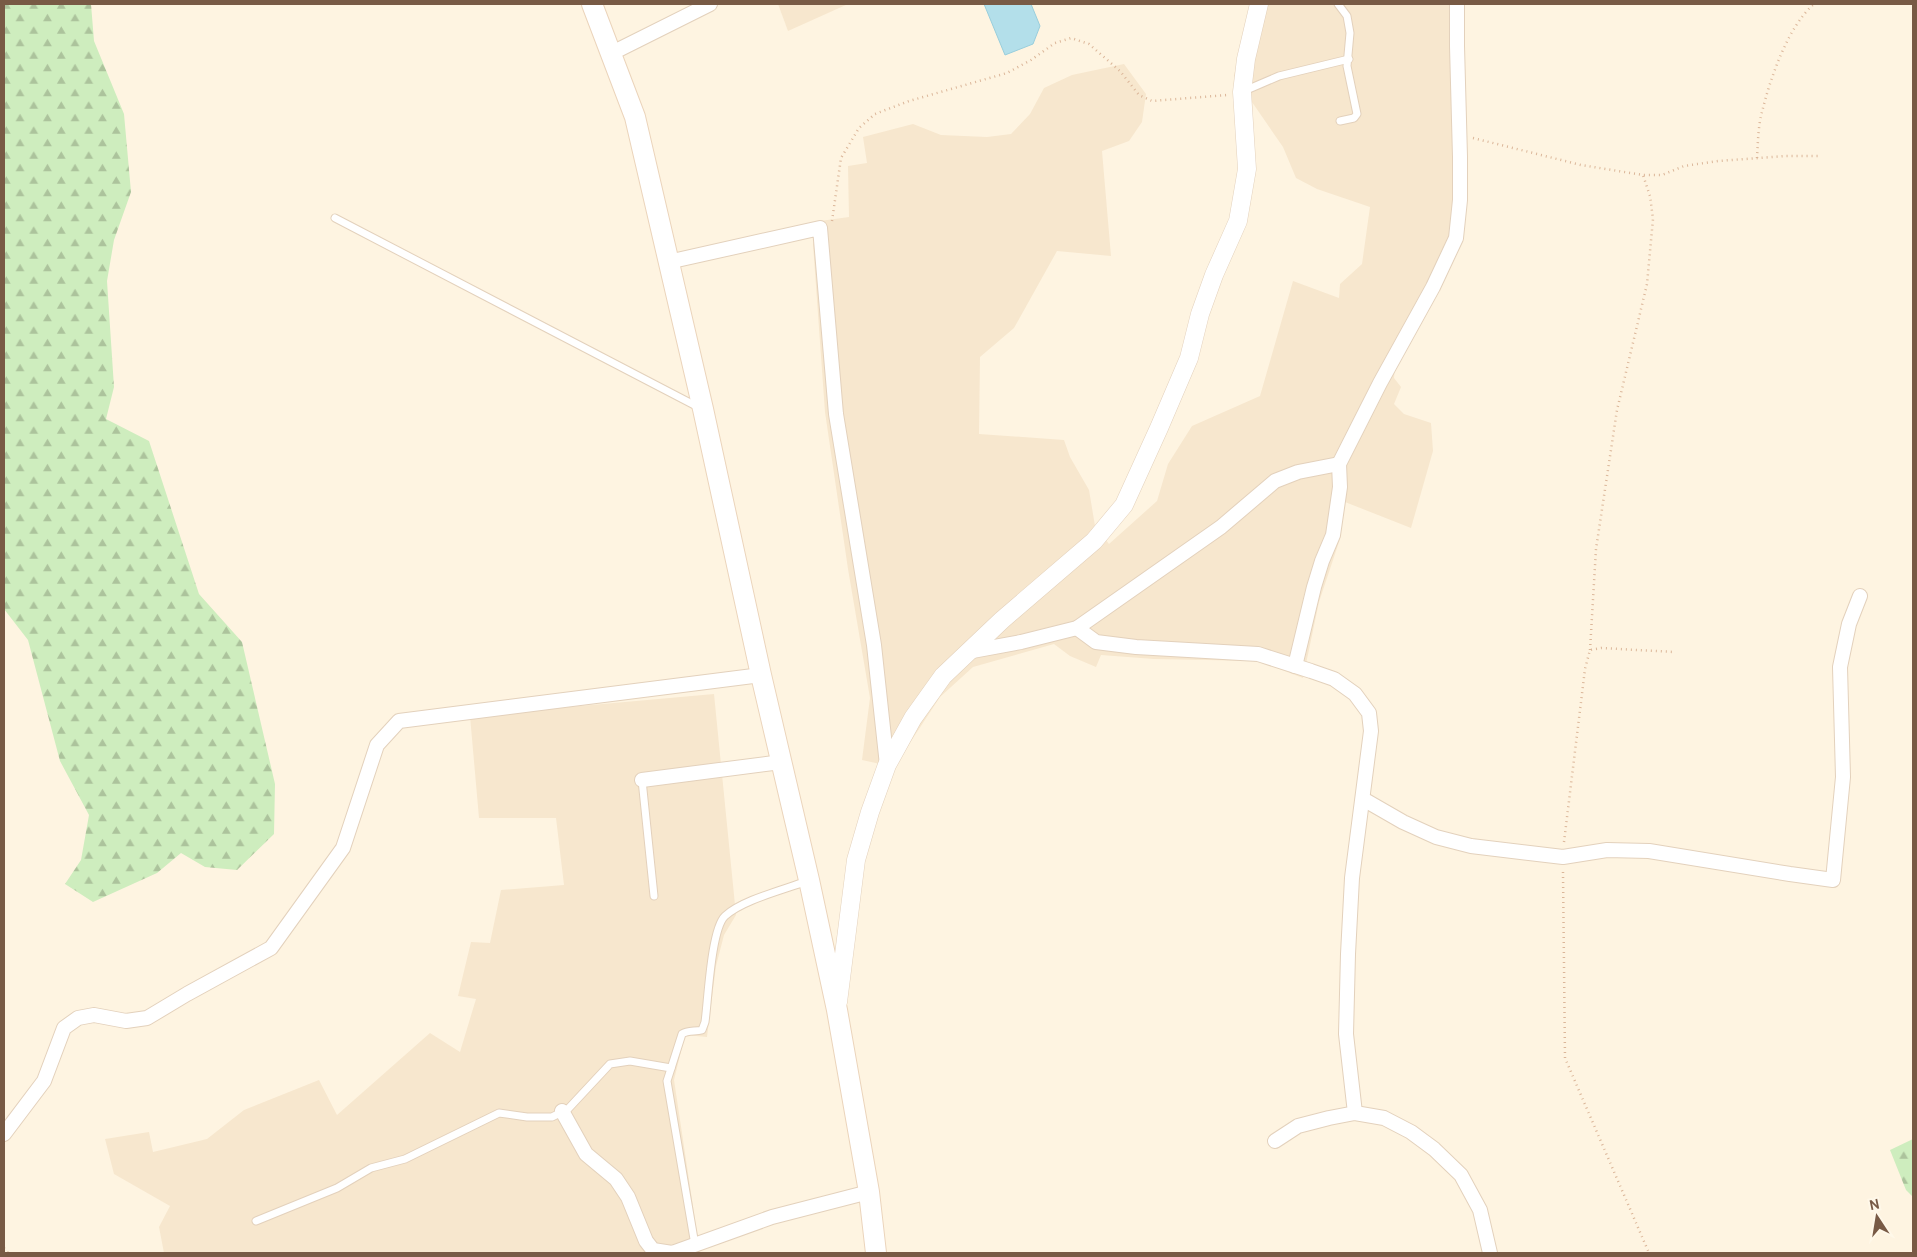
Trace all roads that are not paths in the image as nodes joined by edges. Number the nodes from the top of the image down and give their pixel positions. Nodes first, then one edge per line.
1 (592, 4) edge
2 (710, 4) edge
3 (1260, 4) edge
4 (1338, 4) edge
5 (1457, 4) edge
6 (612, 53) junction
7 (1349, 58) junction
8 (1242, 92) junction
9 (1340, 121) dead end
10 (335, 218) dead end
11 (668, 262) junction
12 (703, 409) junction
13 (1339, 464) junction
14 (1860, 596) dead end
15 (1077, 628) junction
16 (967, 652) junction
17 (1295, 666) junction
18 (761, 675) junction
19 (781, 762) junction
20 (886, 765) junction
21 (642, 780) joint
22 (1363, 799) junction
23 (809, 880) junction
24 (654, 896) dead end
25 (837, 1010) junction
26 (671, 1068) junction
27 (562, 1111) junction
28 (1355, 1113) junction
29 (4, 1134) edge
30 (1275, 1141) dead end
31 (869, 1192) junction
32 (256, 1221) dead end
33 (694, 1249) edge
34 (876, 1253) edge
35 (1490, 1253) edge

1 - 6 main road
2 - 6 street
3 - 8 street
4 - 7 lane
5 - 13 street
6 - 11 main road
7 - 8 lane
7 - 9 lane
8 - 16 street
10 - 12 lane
11 - 12 main road
11 - 20 street
12 - 18 main road
13 - 15 street
13 - 17 street
14 - 22 street
15 - 16 street
15 - 17 street
16 - 20 street
17 - 22 street
18 - 19 main road
18 - 29 street
19 - 21 street
19 - 23 main road
20 - 25 street
21 - 24 lane
22 - 28 street
23 - 25 main road
23 - 26 lane
25 - 31 main road
26 - 27 lane
26 - 33 lane
27 - 32 lane
27 - 33 street
28 - 30 street
28 - 35 street
31 - 33 street
31 - 34 main road

